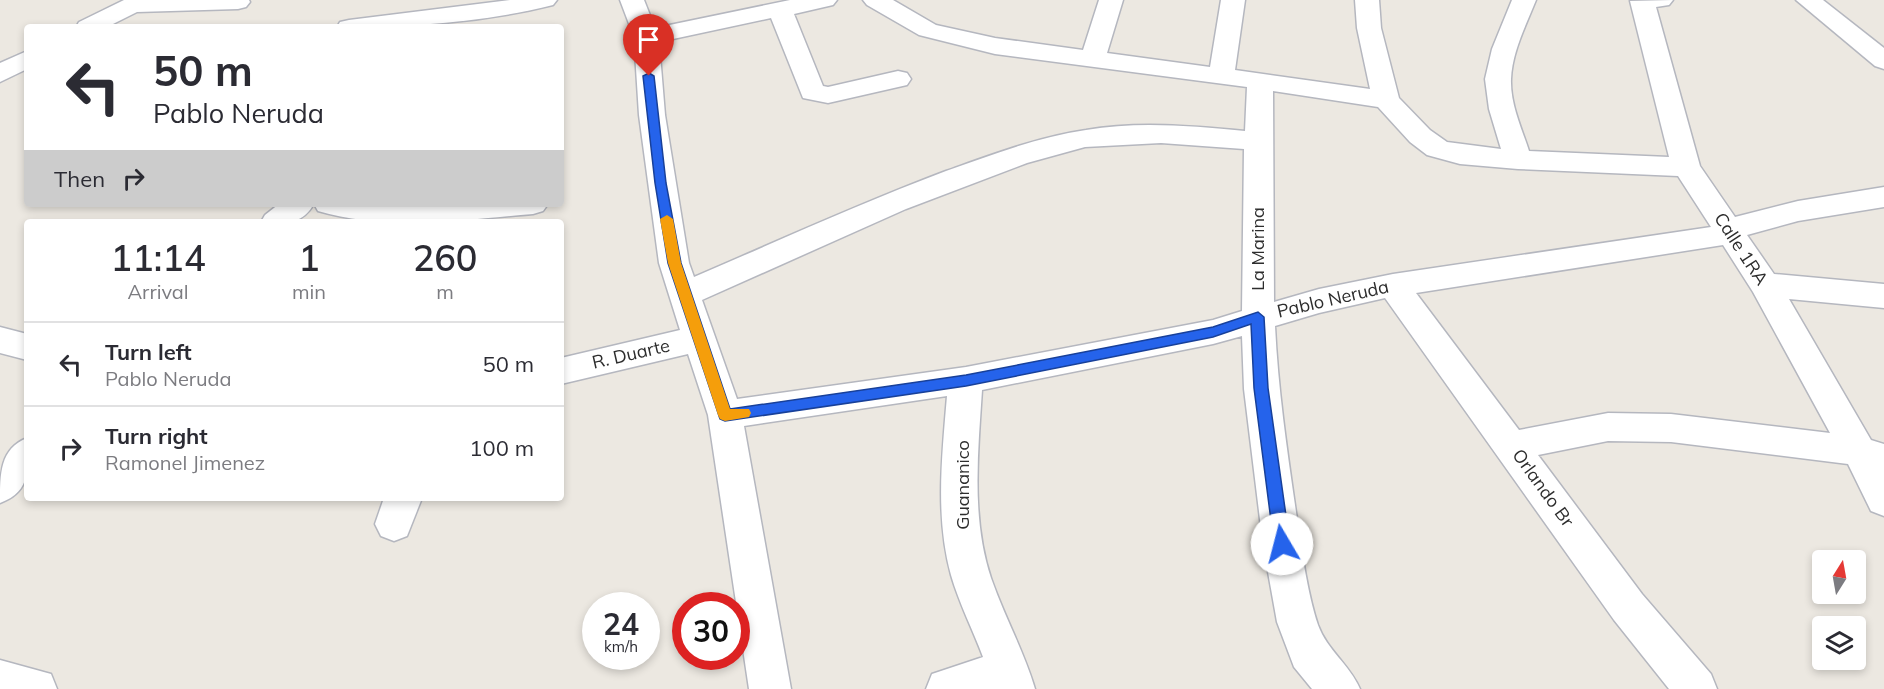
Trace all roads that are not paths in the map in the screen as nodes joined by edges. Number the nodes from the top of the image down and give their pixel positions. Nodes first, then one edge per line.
1 (545, 0) edge
2 (632, 0) edge
3 (825, 0) edge
4 (875, 0) edge
5 (1111, 0) edge
6 (1233, 0) edge
7 (1367, 0) edge
8 (1524, 0) edge
9 (1648, 0) edge
10 (1808, 0) edge
11 (238, 2) dead end
12 (780, 9) junction
13 (493, 12) edge
14 (94, 24) edge
15 (377, 24) edge
16 (646, 37) junction
17 (1093, 59) junction
18 (1884, 60) edge
19 (24, 61) edge
20 (0, 74) edge
21 (1221, 76) junction
22 (898, 79) dead end
23 (1260, 81) junction
24 (1386, 100) junction
25 (1258, 141) junction
26 (1518, 160) junction
27 (1686, 167) junction
28 (1884, 197) edge
29 (295, 207) edge
30 (342, 207) edge
31 (523, 207) edge
32 (499, 214) edge
33 (280, 219) edge
34 (1729, 230) junction
35 (1393, 285) junction
36 (1765, 285) junction
37 (686, 294) junction
38 (1884, 296) edge
39 (1258, 317) junction
40 (701, 338) junction
41 (0, 340) edge
42 (24, 346) edge
43 (564, 370) edge
44 (966, 380) junction
45 (725, 415) junction
46 (1512, 446) junction
47 (1872, 455) edge
48 (24, 457) edge
49 (0, 487) edge
50 (1884, 500) edge
51 (1011, 679) edge
52 (0, 680) edge
53 (36, 689) edge
54 (770, 689) edge
55 (946, 689) edge
56 (1339, 689) edge
57 (1696, 689) edge

1 - 13 street
2 - 16 street
3 - 12 street
4 - 17 street
5 - 17 street
6 - 21 street
7 - 24 street
8 - 26 street
9 - 27 street, Calle 1RA
10 - 18 street
11 - 14 street
12 - 16 street
12 - 22 street
13 - 15 street
16 - 37 street
17 - 21 street
19 - 20 street
21 - 23 street
23 - 24 street
23 - 25 street, La Marina
24 - 26 street
25 - 37 street
25 - 39 street, La Marina
26 - 27 street
27 - 34 street, Calle 1RA
28 - 34 street, Pablo Neruda
29 - 33 street
30 - 32 street
31 - 32 street
34 - 35 street, Pablo Neruda
34 - 36 street, Calle 1RA
35 - 39 street, Pablo Neruda
35 - 46 street, Orlando Br
36 - 38 street
36 - 47 street, Calle 1RA
37 - 40 street
39 - 44 street, Pablo Neruda
39 - 56 street, La Marina
40 - 43 street, R. Duarte
40 - 45 street
41 - 42 street
44 - 45 street, Pablo Neruda
44 - 51 street, Guananico
45 - 54 street
46 - 47 street
46 - 57 street, Orlando Br
47 - 50 street, Calle 1RA
48 - 49 street
51 - 55 street
52 - 53 street

